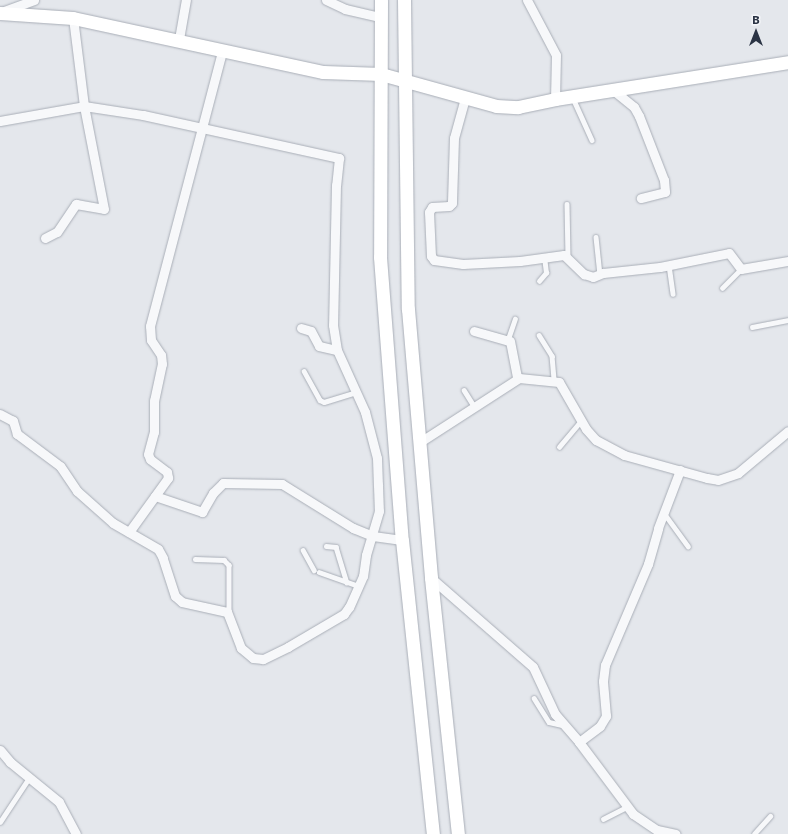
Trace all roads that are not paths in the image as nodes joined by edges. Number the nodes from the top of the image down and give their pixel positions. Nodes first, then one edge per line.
1 (34, 0) edge
2 (186, 0) edge
3 (326, 0) edge
4 (381, 0) edge
5 (404, 0) edge
6 (527, 0) edge
7 (0, 13) edge
8 (381, 17) junction
9 (73, 18) junction
10 (179, 39) junction
11 (222, 51) junction
12 (788, 62) edge
13 (381, 74) junction
14 (404, 80) junction
15 (613, 90) junction
16 (572, 96) junction
17 (465, 98) junction
18 (555, 99) junction
19 (84, 106) junction
20 (0, 121) edge
21 (202, 129) junction
22 (592, 140) dead end
23 (641, 198) dead end
24 (567, 204) dead end
25 (596, 237) dead end
26 (45, 238) dead end
27 (568, 256) junction
28 (544, 257) junction
29 (788, 261) edge
30 (669, 265) junction
31 (741, 269) junction
32 (600, 274) junction
33 (539, 281) dead end
34 (722, 288) dead end
35 (673, 294) dead end
36 (515, 319) dead end
37 (788, 320) edge
38 (752, 327) dead end
39 (302, 328) dead end
40 (474, 331) dead end
41 (539, 335) dead end
42 (508, 339) junction
43 (337, 350) junction
44 (304, 371) dead end
45 (517, 378) junction
46 (554, 380) junction
47 (464, 390) dead end
48 (358, 392) junction
49 (474, 406) junction
50 (0, 414) edge
51 (581, 421) junction
52 (788, 431) edge
53 (420, 442) junction
54 (559, 447) dead end
55 (680, 470) junction
56 (155, 496) junction
57 (664, 513) junction
58 (129, 532) junction
59 (372, 536) junction
60 (402, 540) junction
61 (326, 546) dead end
62 (688, 546) dead end
63 (303, 550) dead end
64 (195, 560) dead end
65 (431, 578) junction
66 (347, 582) junction
67 (359, 586) junction
68 (229, 614) junction
69 (534, 698) dead end
70 (565, 726) junction
71 (579, 742) junction
72 (0, 750) edge
73 (29, 778) junction
74 (627, 807) junction
75 (770, 816) dead end
76 (603, 819) dead end
77 (0, 822) edge
78 (76, 834) edge
79 (433, 834) edge
80 (458, 834) edge
81 (676, 834) edge
82 (754, 834) edge

1 - 7 street
2 - 10 street
3 - 8 street
4 - 8 street
5 - 14 street
6 - 18 street
7 - 9 street
8 - 13 street
9 - 10 street
9 - 19 street
10 - 11 street
11 - 13 street
11 - 21 street
12 - 15 street
13 - 14 street
13 - 60 street
14 - 17 street
14 - 53 street
15 - 16 street
15 - 23 street
16 - 18 street
16 - 22 lane
17 - 18 street
17 - 28 street
19 - 20 street
19 - 21 street
19 - 26 street
21 - 43 street
21 - 56 street
24 - 27 lane
25 - 32 lane
27 - 28 street
27 - 32 street
28 - 33 lane
29 - 31 street
30 - 31 street
30 - 32 street
30 - 35 lane
31 - 34 lane
36 - 42 lane
37 - 38 lane
39 - 43 street
40 - 42 street
41 - 46 lane
42 - 45 street
43 - 48 street
44 - 48 lane
45 - 46 street
45 - 49 street
46 - 51 street
47 - 49 lane
48 - 59 street
49 - 53 street
50 - 58 street
51 - 54 lane
51 - 55 street
52 - 55 street
53 - 65 street
55 - 57 street
56 - 58 street
56 - 59 street
57 - 62 lane
57 - 71 street
58 - 68 street
59 - 60 street
59 - 67 street
60 - 79 street
61 - 66 lane
63 - 66 lane
64 - 68 lane
65 - 70 street
65 - 80 street
66 - 67 lane
67 - 68 street
69 - 70 lane
70 - 71 street
71 - 74 street
72 - 73 street
73 - 77 lane
73 - 78 street
74 - 76 lane
74 - 81 street
75 - 82 lane

